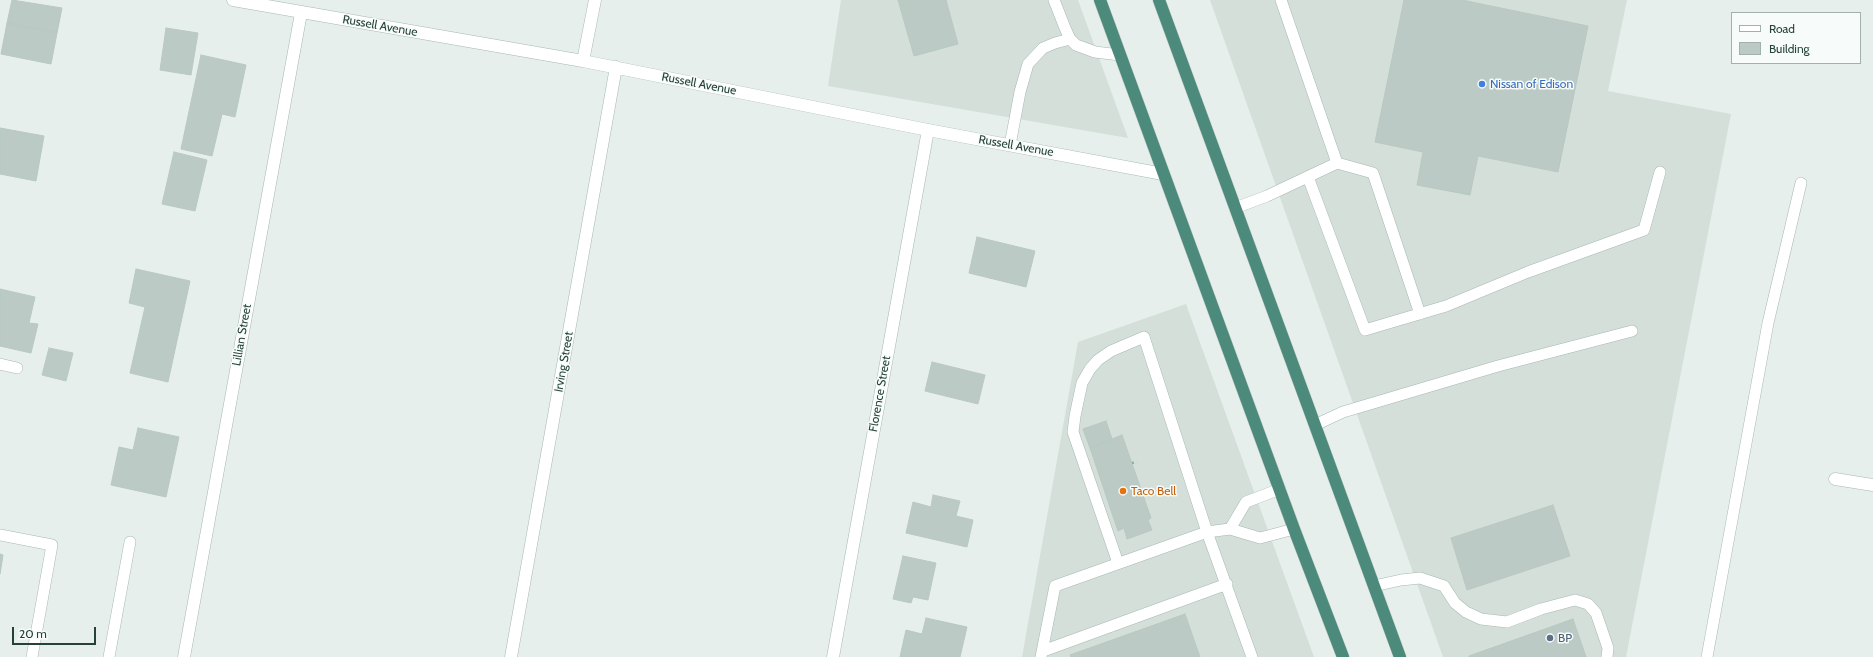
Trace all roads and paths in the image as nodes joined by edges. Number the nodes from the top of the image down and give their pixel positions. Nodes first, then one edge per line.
1 (233, 0) edge
2 (594, 0) edge
3 (1054, 0) edge
4 (1100, 0) edge
5 (1159, 0) edge
6 (1281, 0) edge
7 (301, 13) junction
8 (1070, 39) junction
9 (1120, 55) junction
10 (583, 61) junction
11 (616, 67) junction
12 (928, 130) junction
13 (1010, 145) junction
14 (1337, 163) junction
15 (1660, 172) dead end
16 (1163, 174) junction
17 (1308, 177) junction
18 (1801, 182) dead end
19 (1235, 208) junction
20 (1420, 314) junction
21 (1632, 331) dead end
22 (0, 364) edge
23 (17, 368) dead end
24 (1315, 424) junction
25 (1137, 462) dead end
26 (1132, 463) dead end
27 (1835, 479) dead end
28 (1873, 485) edge
29 (1280, 489) junction
30 (1294, 528) junction
31 (1230, 529) junction
32 (1207, 532) junction
33 (0, 535) edge
34 (130, 542) dead end
35 (1118, 563) junction
36 (1227, 584) junction
37 (1374, 586) junction
38 (1042, 654) edge
39 (32, 657) edge
40 (109, 657) edge
41 (184, 657) edge
42 (511, 657) edge
43 (833, 657) edge
44 (1252, 657) edge
45 (1343, 657) edge
46 (1400, 657) edge
47 (1607, 657) edge
48 (1707, 657) edge

1 - 7 street, Russell Avenue
2 - 10 street
3 - 8 lane
4 - 9 highway
5 - 19 highway
6 - 14 lane
7 - 10 street, Russell Avenue
7 - 41 street, Lillian Street
8 - 9 lane
8 - 13 lane
9 - 16 highway
10 - 11 street, Russell Avenue
11 - 12 street, Russell Avenue
11 - 42 street, Irving Street
12 - 13 street, Russell Avenue
12 - 43 street, Florence Street
13 - 16 street, Russell Avenue
14 - 17 lane
14 - 20 lane
15 - 20 lane
16 - 29 highway
17 - 19 lane
17 - 20 lane
18 - 48 lane
19 - 24 highway
21 - 24 lane
22 - 23 lane
24 - 37 highway
25 - 26 path
27 - 28 street
29 - 30 highway
29 - 31 lane
30 - 31 lane
30 - 45 highway
31 - 32 lane
32 - 35 lane
32 - 35 lane
32 - 36 lane
33 - 39 lane
34 - 40 lane
35 - 38 lane
36 - 38 lane
36 - 44 lane
37 - 46 highway
37 - 47 lane

